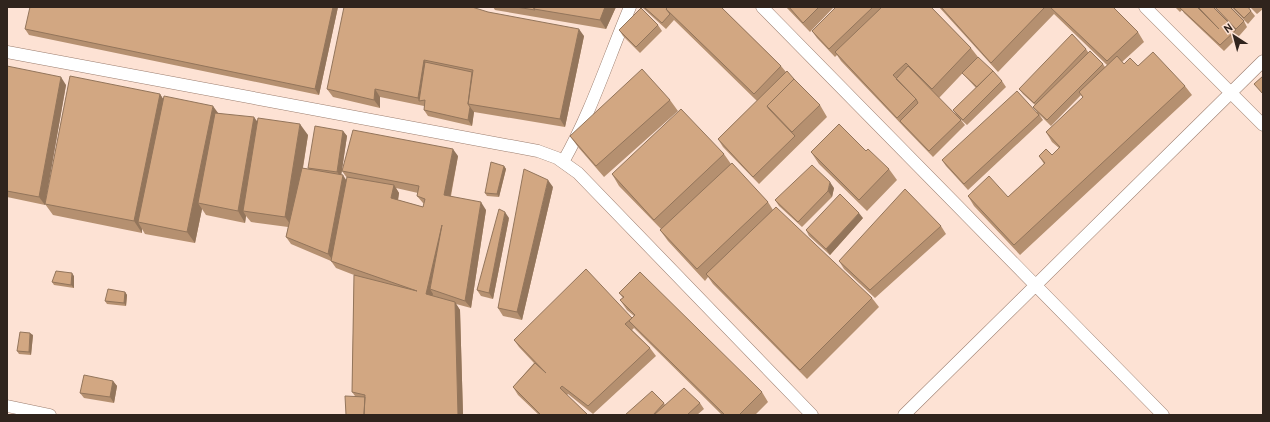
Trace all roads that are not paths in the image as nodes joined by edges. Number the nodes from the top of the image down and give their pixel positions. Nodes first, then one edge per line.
1 (630, 7) edge
2 (762, 7) edge
3 (1145, 7) edge
4 (7, 52) edge
5 (1263, 61) edge
6 (1231, 94) junction
7 (1263, 125) edge
8 (563, 162) junction
9 (1036, 286) junction
10 (7, 406) edge
11 (50, 415) edge
12 (812, 415) edge
13 (904, 415) edge
14 (1163, 415) edge

1 - 8 lane
2 - 9 lane
3 - 6 lane
4 - 8 lane
5 - 6 lane
6 - 7 lane
6 - 9 lane
8 - 12 lane
9 - 13 lane
9 - 14 lane
10 - 11 lane

